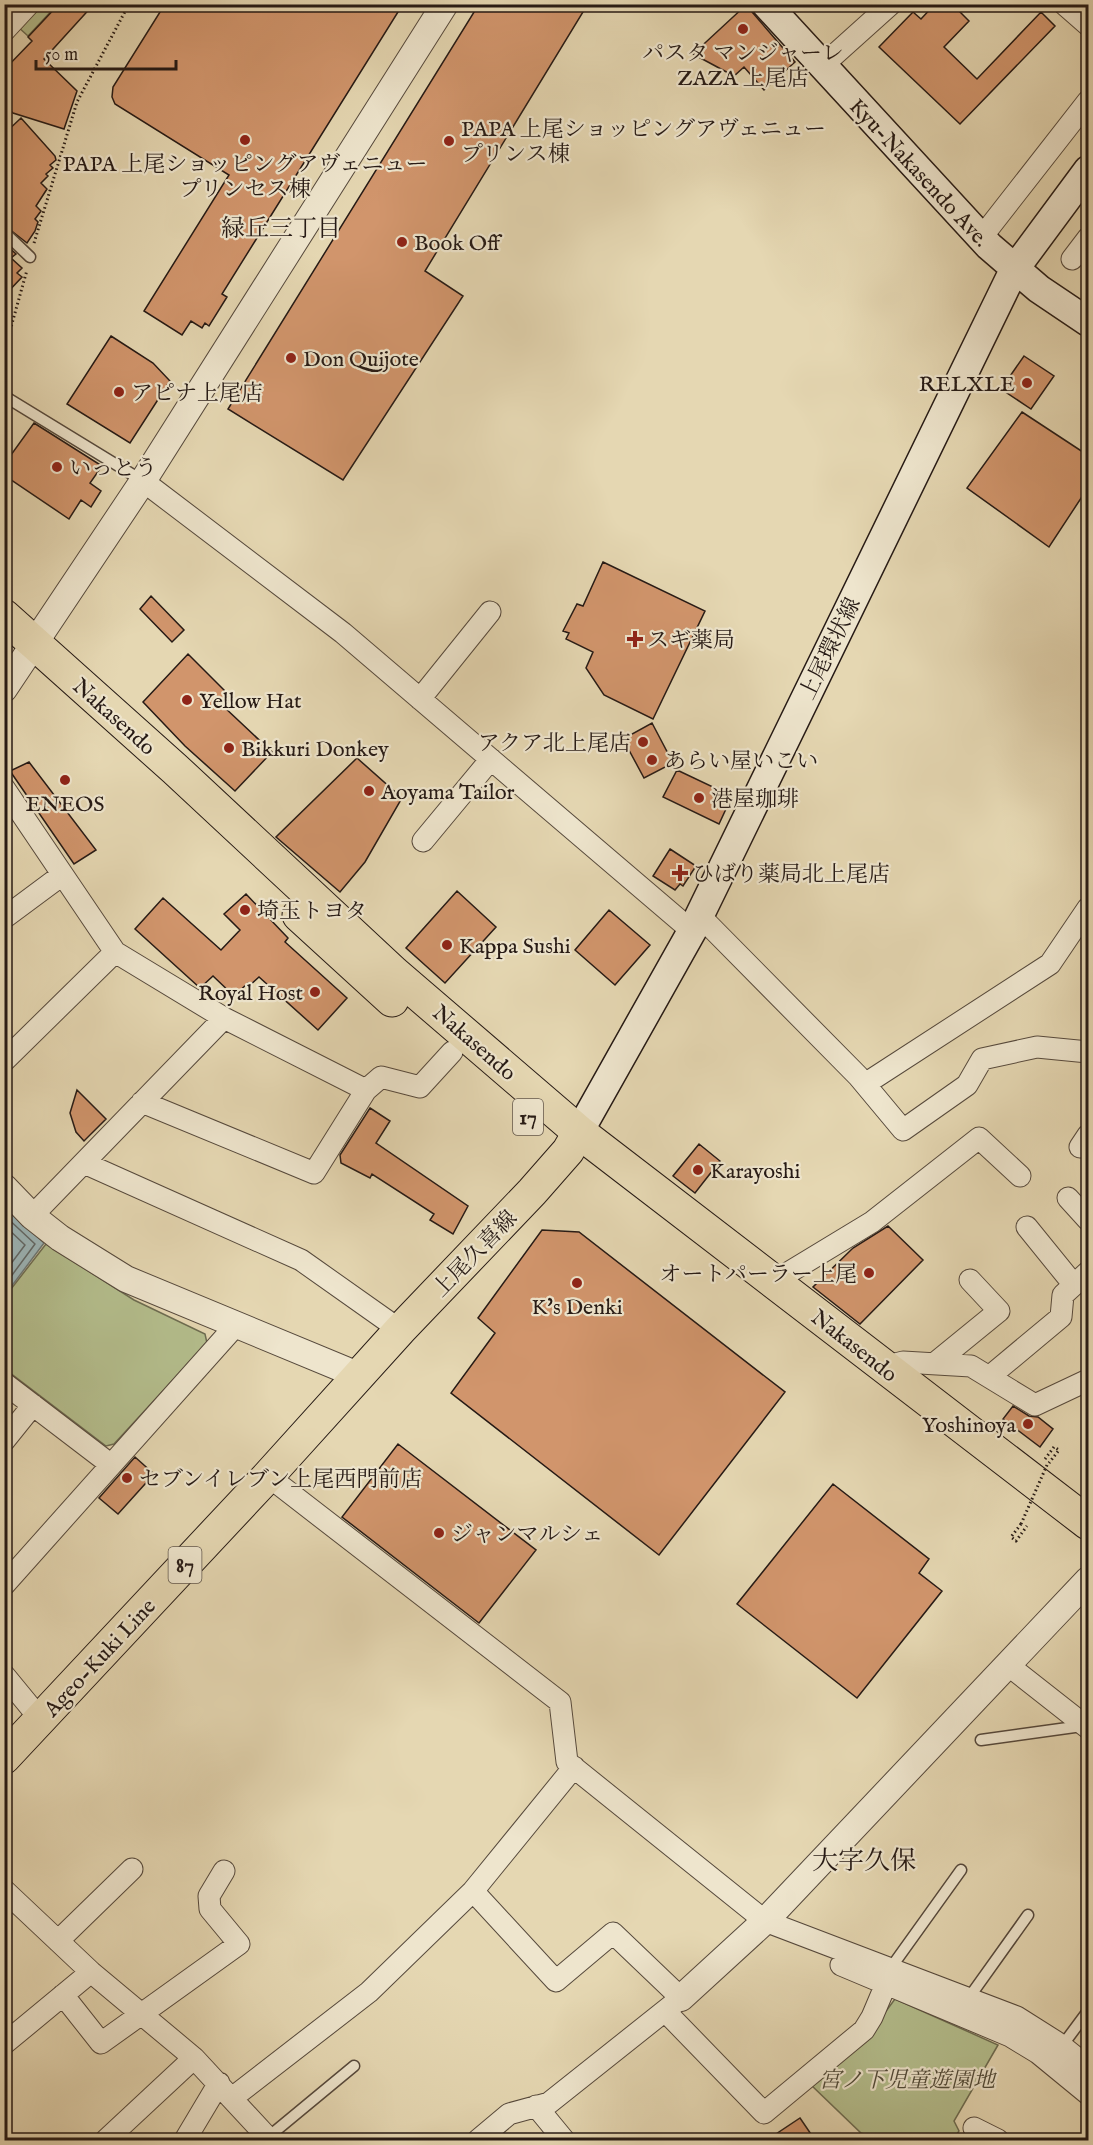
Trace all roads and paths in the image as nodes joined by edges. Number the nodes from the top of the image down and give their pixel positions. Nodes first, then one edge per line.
1 (129, 4) edge
2 (445, 4) edge
3 (766, 4) edge
4 (891, 4) edge
5 (1064, 4) edge
6 (27, 5) edge
7 (1089, 25) edge
8 (4, 31) edge
9 (822, 66) junction
10 (1089, 101) edge
11 (1089, 171) edge
12 (4, 232) edge
13 (981, 238) junction
14 (1089, 238) edge
15 (30, 257) junction
16 (1072, 259) dead end
17 (1014, 270) junction
18 (1089, 322) edge
19 (4, 352) edge
20 (4, 396) edge
21 (143, 481) junction
22 (490, 612) dead end
23 (4, 616) edge
24 (21, 649) edge
25 (4, 689) edge
26 (420, 699) junction
27 (491, 759) junction
28 (4, 788) edge
29 (423, 841) dead end
30 (62, 875) junction
31 (1089, 908) edge
32 (4, 918) edge
33 (695, 923) junction
34 (115, 952) junction
35 (224, 1018) junction
36 (452, 1052) junction
37 (1089, 1052) edge
38 (4, 1061) edge
39 (865, 1084) junction
40 (366, 1090) junction
41 (142, 1102) junction
42 (573, 1142) junction
43 (84, 1163) junction
44 (1020, 1176) dead end
45 (4, 1187) edge
46 (1068, 1198) dead end
47 (32, 1216) junction
48 (1089, 1220) edge
49 (1027, 1227) dead end
50 (1081, 1278) edge
51 (970, 1280) dead end
52 (773, 1281) junction
53 (237, 1324) junction
54 (377, 1357) junction
55 (934, 1364) junction
56 (885, 1367) junction
57 (989, 1377) junction
58 (1089, 1380) edge
59 (4, 1383) edge
60 (33, 1405) junction
61 (4, 1441) edge
62 (1044, 1461) dead end
63 (110, 1464) junction
64 (268, 1476) junction
65 (1089, 1523) edge
66 (1027, 1526) dead end
67 (1089, 1548) edge
68 (1089, 1580) edge
69 (4, 1585) edge
70 (1008, 1665) junction
71 (4, 1675) edge
72 (41, 1720) junction
73 (1087, 1726) edge
74 (981, 1740) dead end
75 (4, 1758) edge
76 (574, 1767) junction
77 (132, 1869) dead end
78 (961, 1870) dead end
79 (224, 1871) dead end
80 (4, 1890) edge
81 (473, 1891) junction
82 (1028, 1915) dead end
83 (760, 1925) junction
84 (58, 1941) junction
85 (91, 1971) junction
86 (888, 1976) junction
87 (63, 1995) junction
88 (968, 1999) junction
89 (673, 2005) junction
90 (1089, 2011) edge
91 (141, 2014) junction
92 (4, 2044) edge
93 (1062, 2046) junction
94 (194, 2058) junction
95 (354, 2066) dead end
96 (1089, 2067) edge
97 (226, 2090) junction
98 (1089, 2094) edge
99 (536, 2106) junction
100 (974, 2128) dead end
101 (269, 2139) edge
102 (106, 2140) edge
103 (184, 2140) edge
104 (478, 2140) edge
105 (564, 2140) edge
106 (998, 2140) edge

1 - 15 path
2 - 21 street
3 - 9 main road, Kyu-Nakasendo Ave.
4 - 9 street
5 - 7 street
6 - 8 street
9 - 13 main road, Kyu-Nakasendo Ave.
10 - 13 street
11 - 17 main road, 上尾環状線
12 - 15 lane
13 - 17 main road, Kyu-Nakasendo Ave.
14 - 16 street
15 - 19 path
17 - 18 main road, Kyu-Nakasendo Ave.
17 - 33 main road, 上尾環状線
20 - 21 lane
21 - 24 street
21 - 26 street
22 - 26 street
23 - 24 highway, Nakasendo / 17
24 - 25 street
24 - 36 highway, Nakasendo / 17
24 - 42 highway, Nakasendo / 17
26 - 27 street
27 - 29 street
27 - 33 street
28 - 30 street
30 - 32 street
30 - 34 street
31 - 39 street
33 - 39 street
33 - 42 main road, 上尾環状線
34 - 35 street
34 - 38 street
35 - 40 street
35 - 41 street
36 - 40 street
36 - 42 highway, Nakasendo / 17
37 - 39 street
40 - 41 street
41 - 43 street
42 - 52 highway, Nakasendo / 17
42 - 54 main road, 上尾久喜線 / 87
42 - 67 highway, Nakasendo / 17
43 - 47 street
43 - 54 street
44 - 52 street
45 - 47 street
46 - 48 street
47 - 53 street
49 - 50 street
50 - 57 street
51 - 55 street
52 - 56 highway, Nakasendo / 17
53 - 54 street
53 - 63 street
54 - 64 main road, Ageo-Kuki Line / 87
55 - 56 street
55 - 57 street
56 - 65 highway, Nakasendo / 17
57 - 58 street
59 - 60 street
60 - 61 street
60 - 63 street
62 - 66 path, bridge
63 - 69 street
64 - 72 main road, Ageo-Kuki Line / 87
64 - 76 street
68 - 70 street
70 - 73 street
70 - 83 street
71 - 72 street
72 - 75 main road, Ageo-Kuki Line / 87
73 - 74 lane
76 - 81 street
76 - 83 street
77 - 84 street
78 - 86 lane
79 - 91 street
80 - 84 street
81 - 89 street
81 - 97 street
82 - 88 lane
83 - 86 street
83 - 89 street
84 - 85 street
85 - 87 street
85 - 91 street
86 - 88 street
86 - 89 street
86 - 98 street
87 - 91 street
87 - 92 street
88 - 93 street
89 - 99 street
90 - 93 lane
91 - 94 street
93 - 96 street
94 - 97 street
94 - 102 street
95 - 101 lane
97 - 101 street
97 - 103 street
99 - 104 street
99 - 105 street
100 - 106 street

